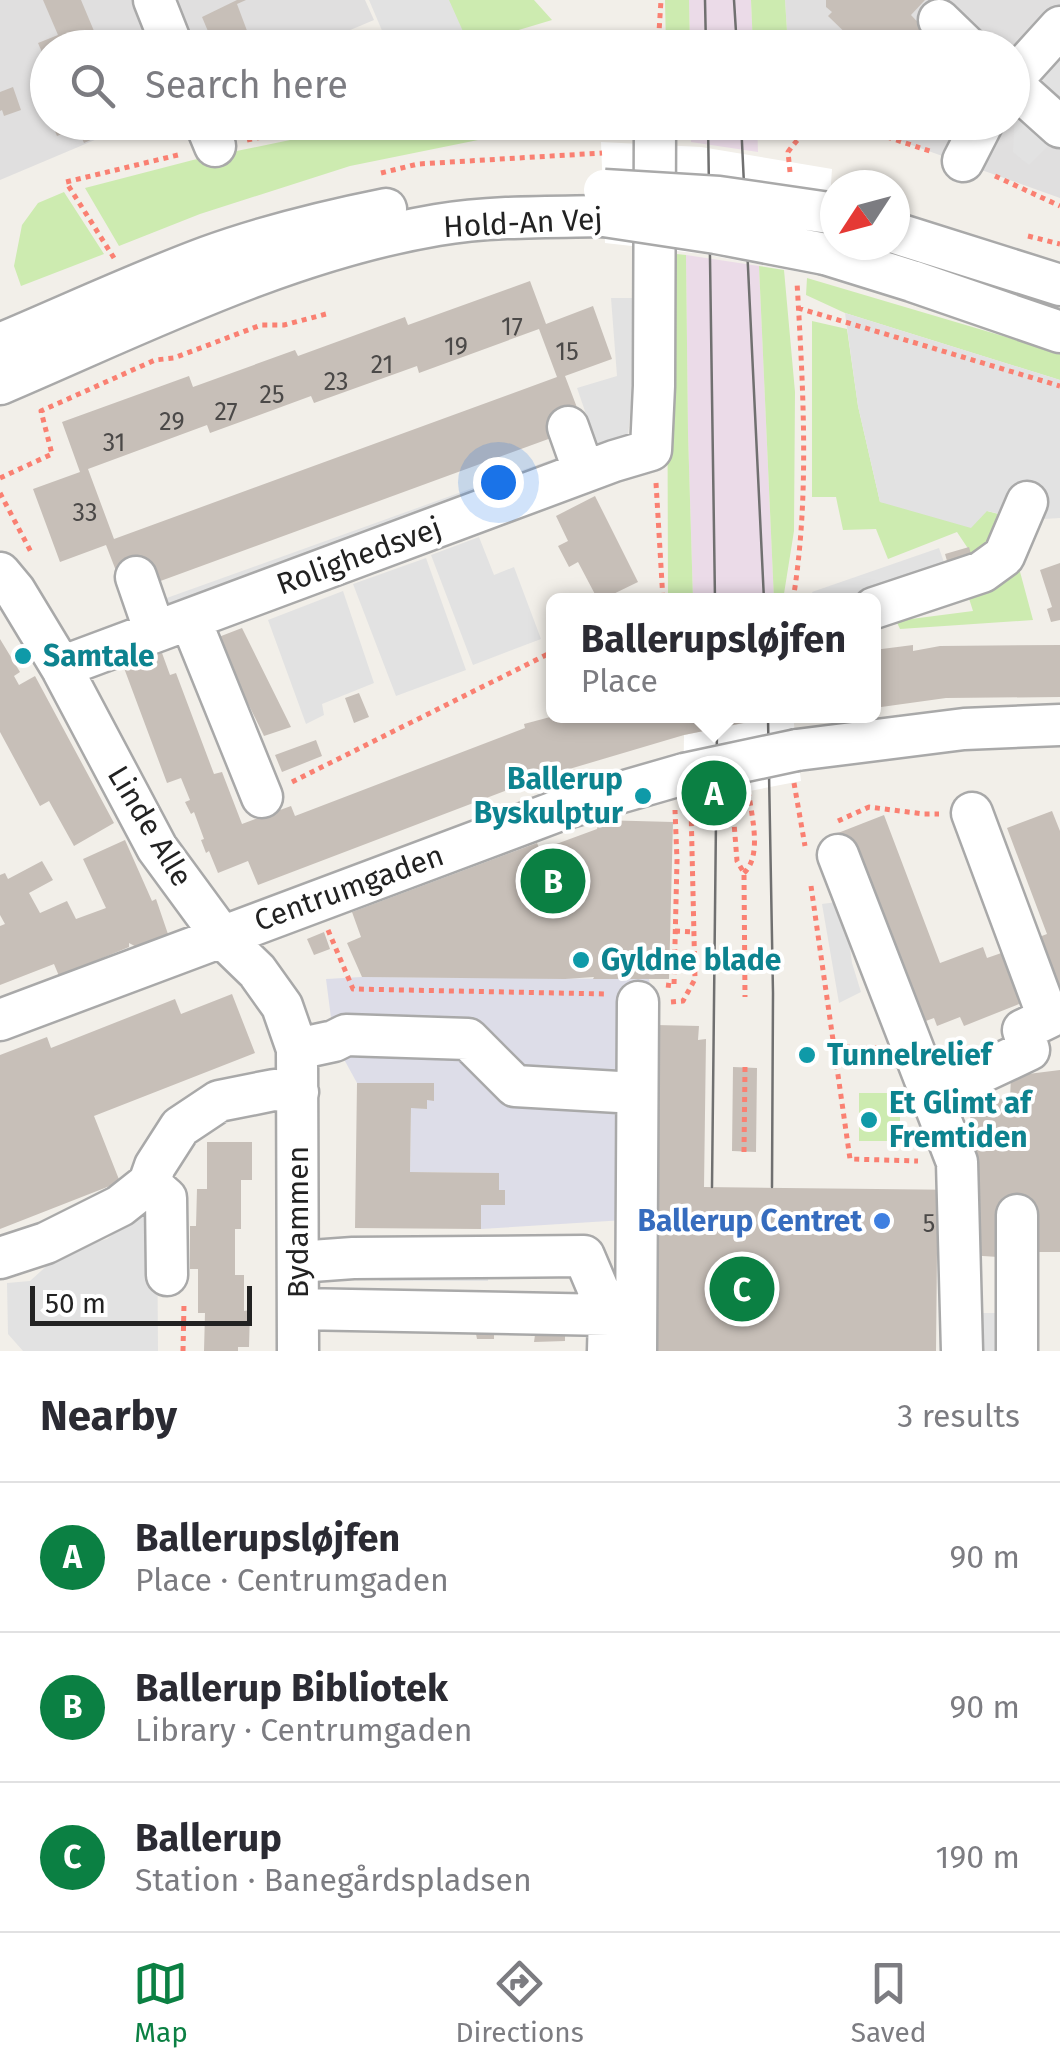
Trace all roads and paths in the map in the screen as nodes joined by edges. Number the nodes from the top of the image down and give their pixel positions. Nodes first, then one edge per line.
1 (154, 0) edge
2 (661, 0) edge
3 (939, 20) dead end
4 (1060, 28) edge
5 (166, 30) edge
6 (659, 30) edge
7 (949, 30) edge
8 (1030, 62) edge
9 (1030, 98) edge
10 (1060, 126) edge
11 (655, 140) edge
12 (973, 140) edge
13 (963, 161) dead end
14 (66, 182) dead end
15 (604, 203) junction
16 (820, 212) edge
17 (910, 238) edge
18 (114, 258) dead end
19 (1060, 285) edge
20 (798, 308) dead end
21 (326, 314) dead end
22 (1060, 332) edge
23 (0, 344) edge
24 (0, 384) edge
25 (1060, 386) edge
26 (568, 428) dead end
27 (651, 450) junction
28 (584, 472) junction
29 (0, 478) edge
30 (1027, 502) dead end
31 (0, 552) edge
32 (136, 576) dead end
33 (5, 588) edge
34 (663, 593) edge
35 (881, 606) edge
36 (172, 626) junction
37 (546, 655) edge
38 (61, 668) junction
39 (1060, 725) edge
40 (795, 760) junction
41 (683, 790) junction
42 (732, 793) dead end
43 (262, 796) joint
44 (750, 802) dead end
45 (972, 813) joint
46 (677, 865) junction
47 (693, 866) junction
48 (819, 866) junction
49 (744, 873) junction
50 (676, 930) junction
51 (694, 932) junction
52 (223, 938) junction
53 (338, 956) dead end
54 (745, 997) dead end
55 (634, 998) junction
56 (1054, 1015) edge
57 (0, 1020) edge
58 (835, 1047) junction
59 (296, 1049) junction
60 (854, 1060) dead end
61 (745, 1067) dead end
62 (298, 1092) junction
63 (636, 1092) junction
64 (931, 1096) junction
65 (744, 1152) dead end
66 (957, 1162) junction
67 (149, 1183) junction
68 (1017, 1215) dead end
69 (0, 1258) edge
70 (298, 1262) junction
71 (167, 1275) dead end
72 (298, 1309) junction
73 (608, 1333) edge
74 (298, 1351) edge
75 (636, 1351) edge
76 (962, 1351) edge
77 (1017, 1351) edge

1 - 5 street
2 - 6 path
3 - 7 street
4 - 8 street
9 - 10 street
11 - 27 street
12 - 13 street
14 - 18 path
15 - 16 street, Hold-An Vej, bridge
15 - 22 street, Hold-An Vej, bridge
15 - 23 street, Hold-An Vej
15 - 24 street, Hold-An Vej
17 - 19 street
20 - 25 path
21 - 29 path
26 - 28 street
27 - 28 street, Rolighedsvej
27 - 34 path
28 - 36 street, Rolighedsvej
30 - 35 street
31 - 33 street, Linde Alle
32 - 36 street
33 - 38 street, Linde Alle
36 - 38 street, Rolighedsvej
36 - 43 street
37 - 43 path
38 - 52 street, Linde Alle
39 - 40 street, Centrumgaden
40 - 41 street, Centrumgaden, bridge
40 - 48 path
41 - 46 path
41 - 47 path
41 - 52 street, Centrumgaden
42 - 49 path
44 - 49 path
45 - 48 path
45 - 56 street
46 - 47 path
46 - 50 path
47 - 51 path
48 - 58 path
48 - 64 street
49 - 54 path
50 - 51 path
50 - 55 path
51 - 55 path
52 - 57 street, Centrumgaden
52 - 59 street, Linde Alle
53 - 55 path
55 - 63 street
56 - 64 street
58 - 60 path
58 - 66 path
59 - 62 street, Bydammen
59 - 63 street
61 - 65 path
62 - 67 street
62 - 70 street, Bydammen
63 - 75 street
64 - 66 street
66 - 76 street
67 - 69 street
67 - 71 street
68 - 77 street
70 - 72 street, Bydammen
70 - 73 street
72 - 73 street
72 - 74 street, Bydammen

